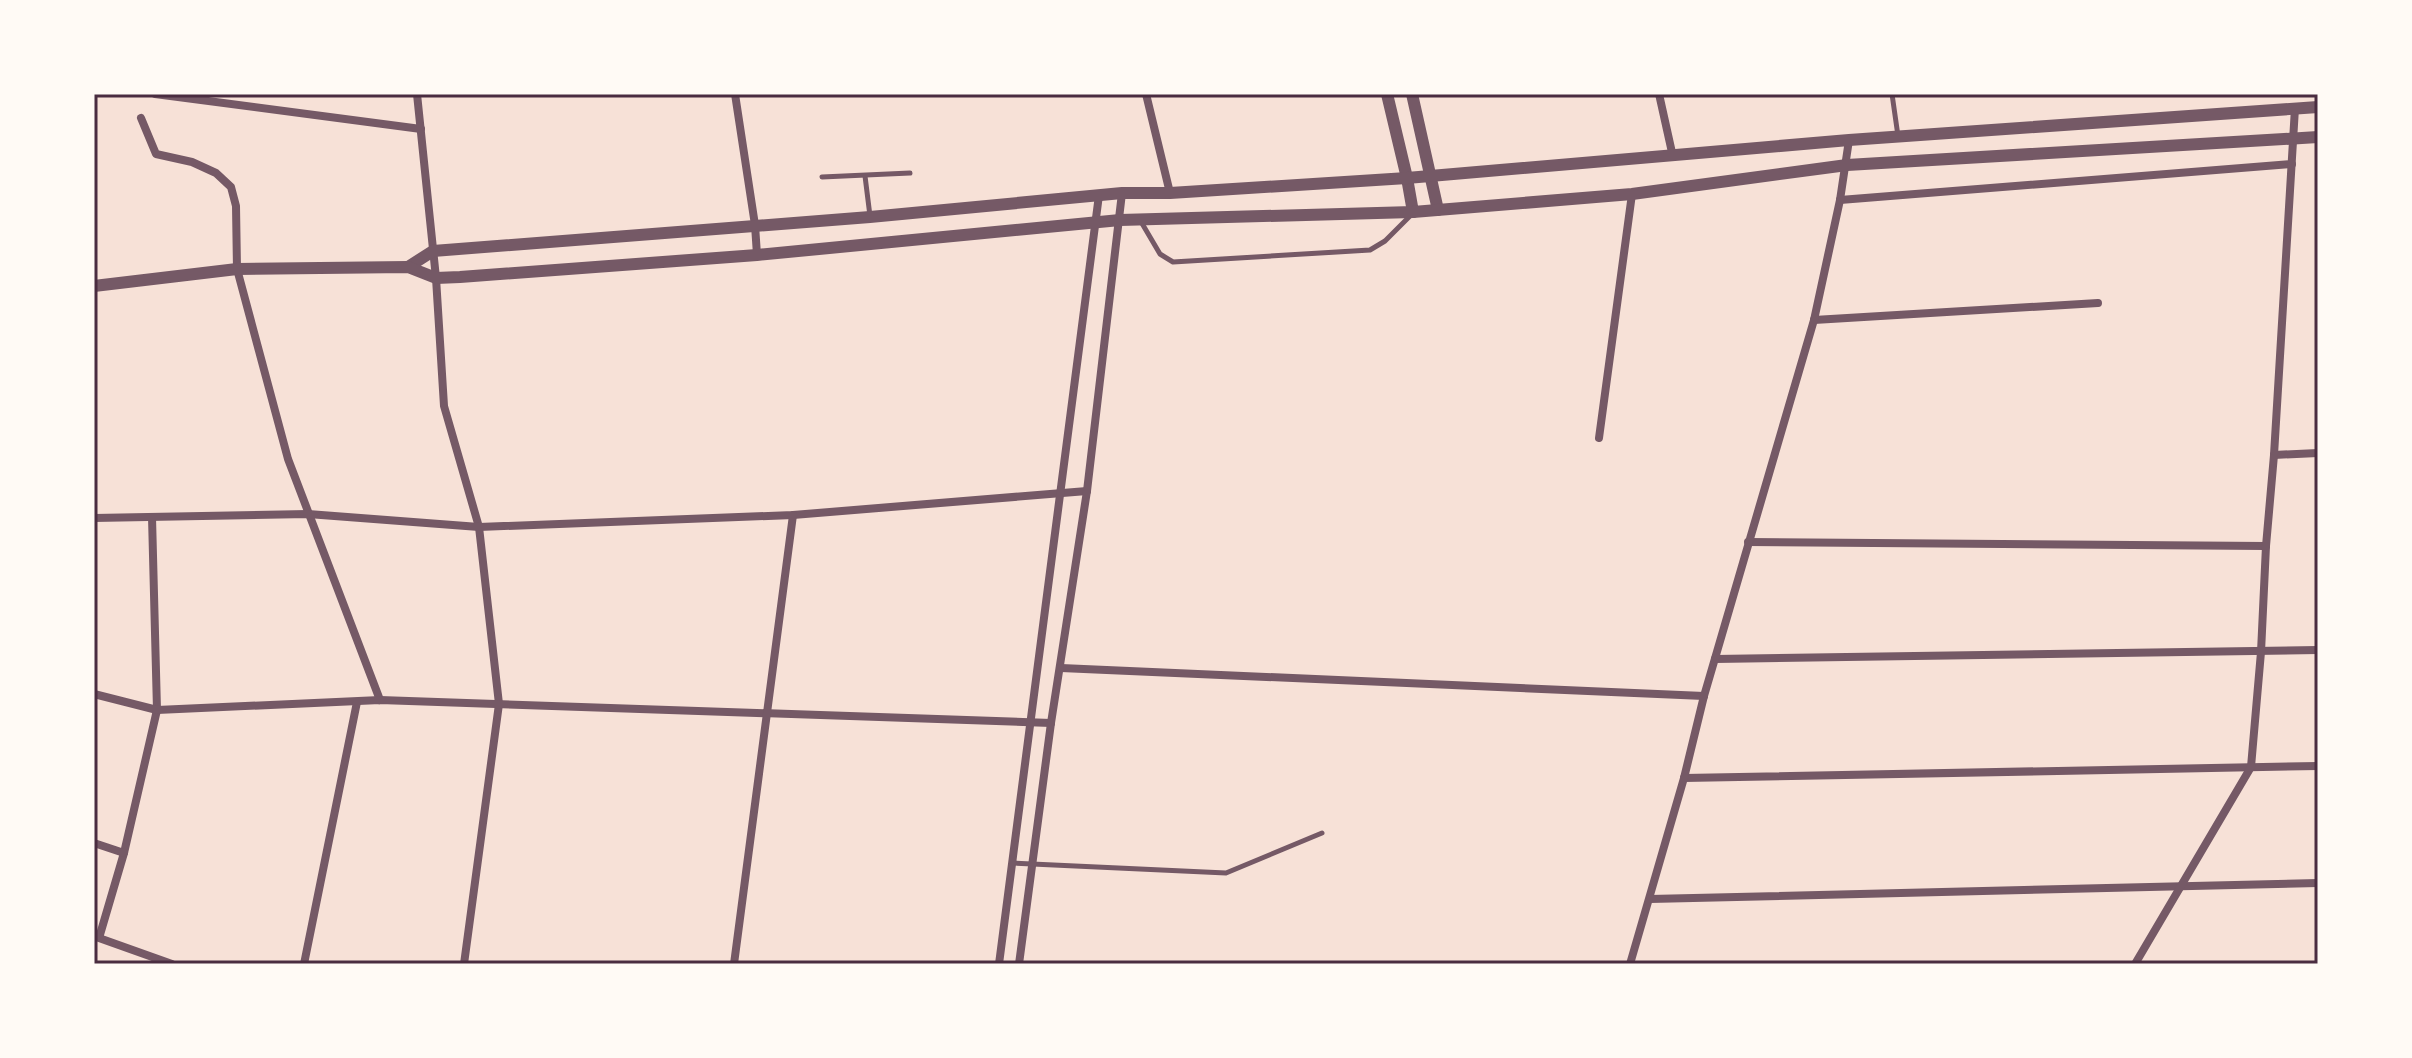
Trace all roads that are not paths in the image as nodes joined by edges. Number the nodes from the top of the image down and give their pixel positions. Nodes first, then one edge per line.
1 (155, 94) edge
2 (417, 94) edge
3 (735, 94) edge
4 (1146, 94) edge
5 (1387, 94) edge
6 (1412, 94) edge
7 (1659, 94) edge
8 (1892, 94) edge
9 (2318, 107) edge
10 (2295, 108) junction
11 (141, 118) dead end
12 (421, 129) junction
13 (1899, 137) junction
14 (2318, 137) edge
15 (2295, 139) junction
16 (1849, 140) junction
17 (1673, 157) junction
18 (2292, 164) junction
19 (1847, 165) junction
20 (910, 173) dead end
21 (1430, 174) junction
22 (865, 176) junction
23 (822, 177) dead end
24 (1407, 178) junction
25 (1122, 193) junction
26 (1170, 193) junction
27 (1632, 194) junction
28 (1099, 195) junction
29 (1840, 200) junction
30 (1438, 210) junction
31 (1413, 212) junction
32 (870, 217) junction
33 (1120, 220) junction
34 (1139, 220) junction
35 (1096, 222) junction
36 (755, 225) junction
37 (433, 251) junction
38 (757, 255) junction
39 (408, 267) junction
40 (237, 269) junction
41 (436, 278) junction
42 (94, 286) edge
43 (2098, 303) dead end
44 (1814, 320) junction
45 (1599, 438) dead end
46 (2318, 453) edge
47 (2274, 455) junction
48 (1087, 491) junction
49 (1059, 492) junction
50 (308, 514) junction
51 (793, 515) junction
52 (152, 517) junction
53 (94, 518) edge
54 (479, 527) junction
55 (1748, 542) junction
56 (2266, 546) junction
57 (2318, 650) edge
58 (2261, 652) junction
59 (1715, 659) junction
60 (1061, 668) junction
61 (94, 694) edge
62 (1704, 696) junction
63 (380, 700) junction
64 (357, 702) junction
65 (499, 704) junction
66 (157, 710) junction
67 (766, 712) junction
68 (1031, 721) junction
69 (1051, 723) junction
70 (2318, 766) edge
71 (2251, 767) junction
72 (1684, 778) junction
73 (1322, 833) dead end
74 (94, 843) edge
75 (124, 853) junction
76 (1012, 863) junction
77 (1031, 865) junction
78 (2318, 883) edge
79 (2182, 885) junction
80 (1650, 899) junction
81 (172, 964) edge
82 (304, 964) edge
83 (464, 964) edge
84 (734, 964) edge
85 (999, 964) edge
86 (1019, 964) edge
87 (1630, 964) edge
88 (2135, 964) edge

1 - 12 street
2 - 12 street
3 - 36 street
4 - 26 street
5 - 24 street
6 - 21 street
7 - 17 street
8 - 13 lane
9 - 10 street
10 - 13 street
10 - 15 street
11 - 40 street
12 - 37 street
13 - 16 street
14 - 15 street
15 - 18 street
15 - 19 street
16 - 17 street
16 - 19 street
17 - 21 street
18 - 29 street
18 - 47 street
19 - 27 street
19 - 29 street
20 - 22 lane
21 - 24 street
21 - 30 street
22 - 23 lane
22 - 32 lane
24 - 26 street
24 - 31 street
25 - 26 street
25 - 28 street
25 - 33 street
27 - 30 street
27 - 45 street
28 - 32 street
28 - 35 street
29 - 44 street
30 - 31 street
31 - 34 street
31 - 34 lane
32 - 36 street
33 - 34 street
33 - 35 street
33 - 48 street
35 - 38 street
35 - 49 street
36 - 37 street
36 - 38 street
37 - 39 street
37 - 41 street
38 - 41 street
39 - 40 street
39 - 41 street
40 - 42 street
40 - 50 street
41 - 54 street
43 - 44 street
44 - 55 street
46 - 47 street
47 - 56 street
48 - 49 street
48 - 60 street
49 - 51 street
49 - 68 street
50 - 52 street
50 - 54 street
50 - 63 street
51 - 54 street
51 - 67 street
52 - 53 street
52 - 66 street
54 - 65 street
55 - 56 street
55 - 59 street
56 - 58 street
57 - 58 street
58 - 59 street
58 - 71 street
59 - 62 street
60 - 62 street
60 - 69 street
61 - 66 street
62 - 72 street
63 - 64 street
63 - 65 street
64 - 66 street
64 - 82 street
65 - 67 street
65 - 83 street
66 - 75 street
67 - 68 street
67 - 84 street
68 - 69 street
68 - 76 street
69 - 77 street
70 - 71 street
71 - 72 street
71 - 79 street
72 - 80 street
73 - 77 lane
74 - 75 street
75 - 81 street
76 - 77 lane
76 - 85 street
77 - 86 street
78 - 79 street
79 - 80 street
79 - 88 street
80 - 87 street

